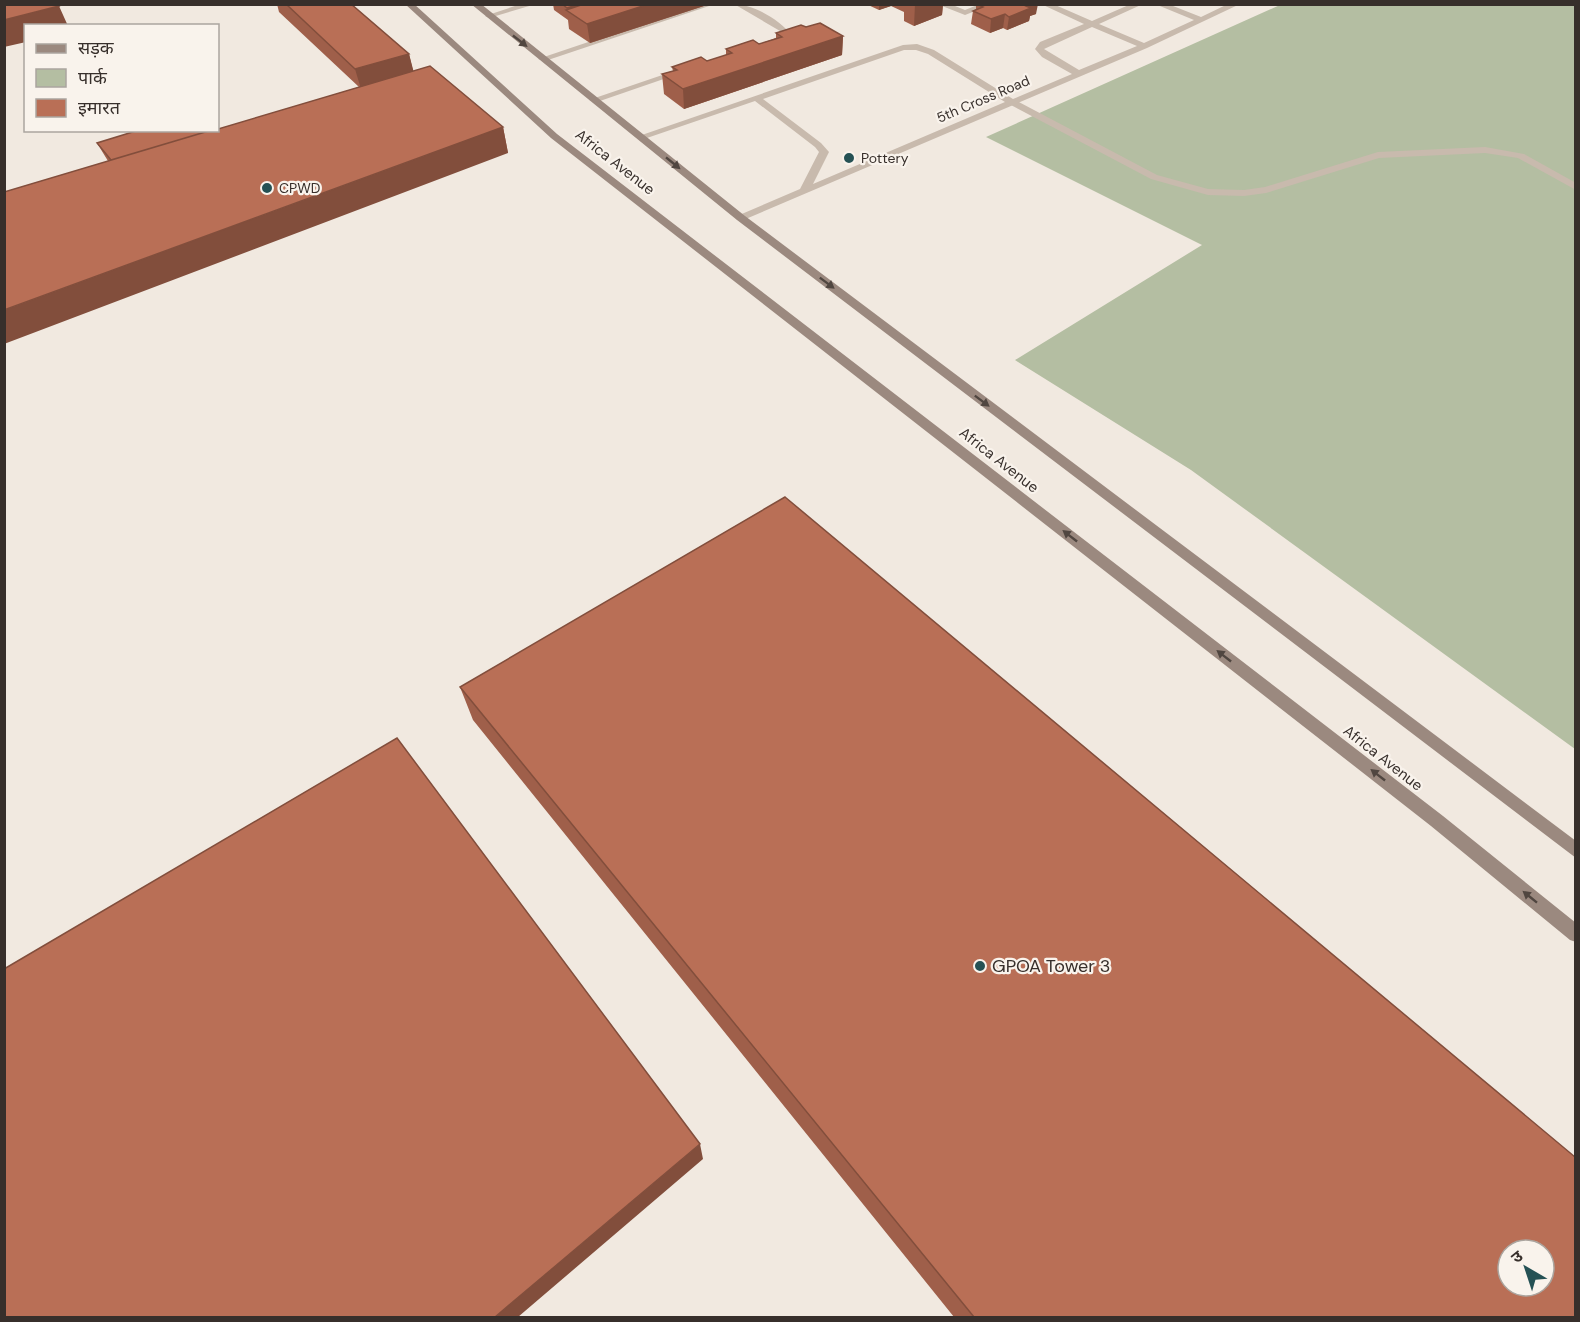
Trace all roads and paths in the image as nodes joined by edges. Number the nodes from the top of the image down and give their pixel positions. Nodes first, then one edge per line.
1 (409, 4) edge
2 (475, 4) edge
3 (532, 4) edge
4 (711, 4) edge
5 (738, 4) edge
6 (941, 4) edge
7 (989, 4) edge
8 (1045, 4) edge
9 (1139, 4) edge
10 (1159, 4) edge
11 (1236, 4) edge
12 (489, 16) junction
13 (1201, 20) junction
14 (1089, 23) junction
15 (769, 43) edge
16 (1144, 46) junction
17 (542, 59) junction
18 (691, 69) edge
19 (1079, 74) junction
20 (758, 99) junction
21 (594, 100) junction
22 (1012, 102) junction
23 (641, 137) junction
24 (1575, 187) edge
25 (804, 191) junction
26 (741, 218) junction
27 (1575, 851) edge
28 (1575, 934) edge

28 -> 1 main road, Africa Avenue
2 - 12 main road
3 - 12 street
4 - 17 street
5 - 15 street
6 - 7 street
8 - 14 street
9 - 14 street
10 - 13 street
11 - 13 street, 5th Cross Road
12 -> 17 main road
13 - 16 street, 5th Cross Road
14 - 16 street
14 - 19 street
16 - 19 street, 5th Cross Road
17 - 21 main road
18 - 21 street
19 - 22 street, 5th Cross Road
20 - 22 street
20 - 23 street
20 - 25 street
21 - 23 main road
22 - 24 street
22 - 25 street, 5th Cross Road
23 -> 26 main road
25 - 26 street, 5th Cross Road
26 -> 27 main road

